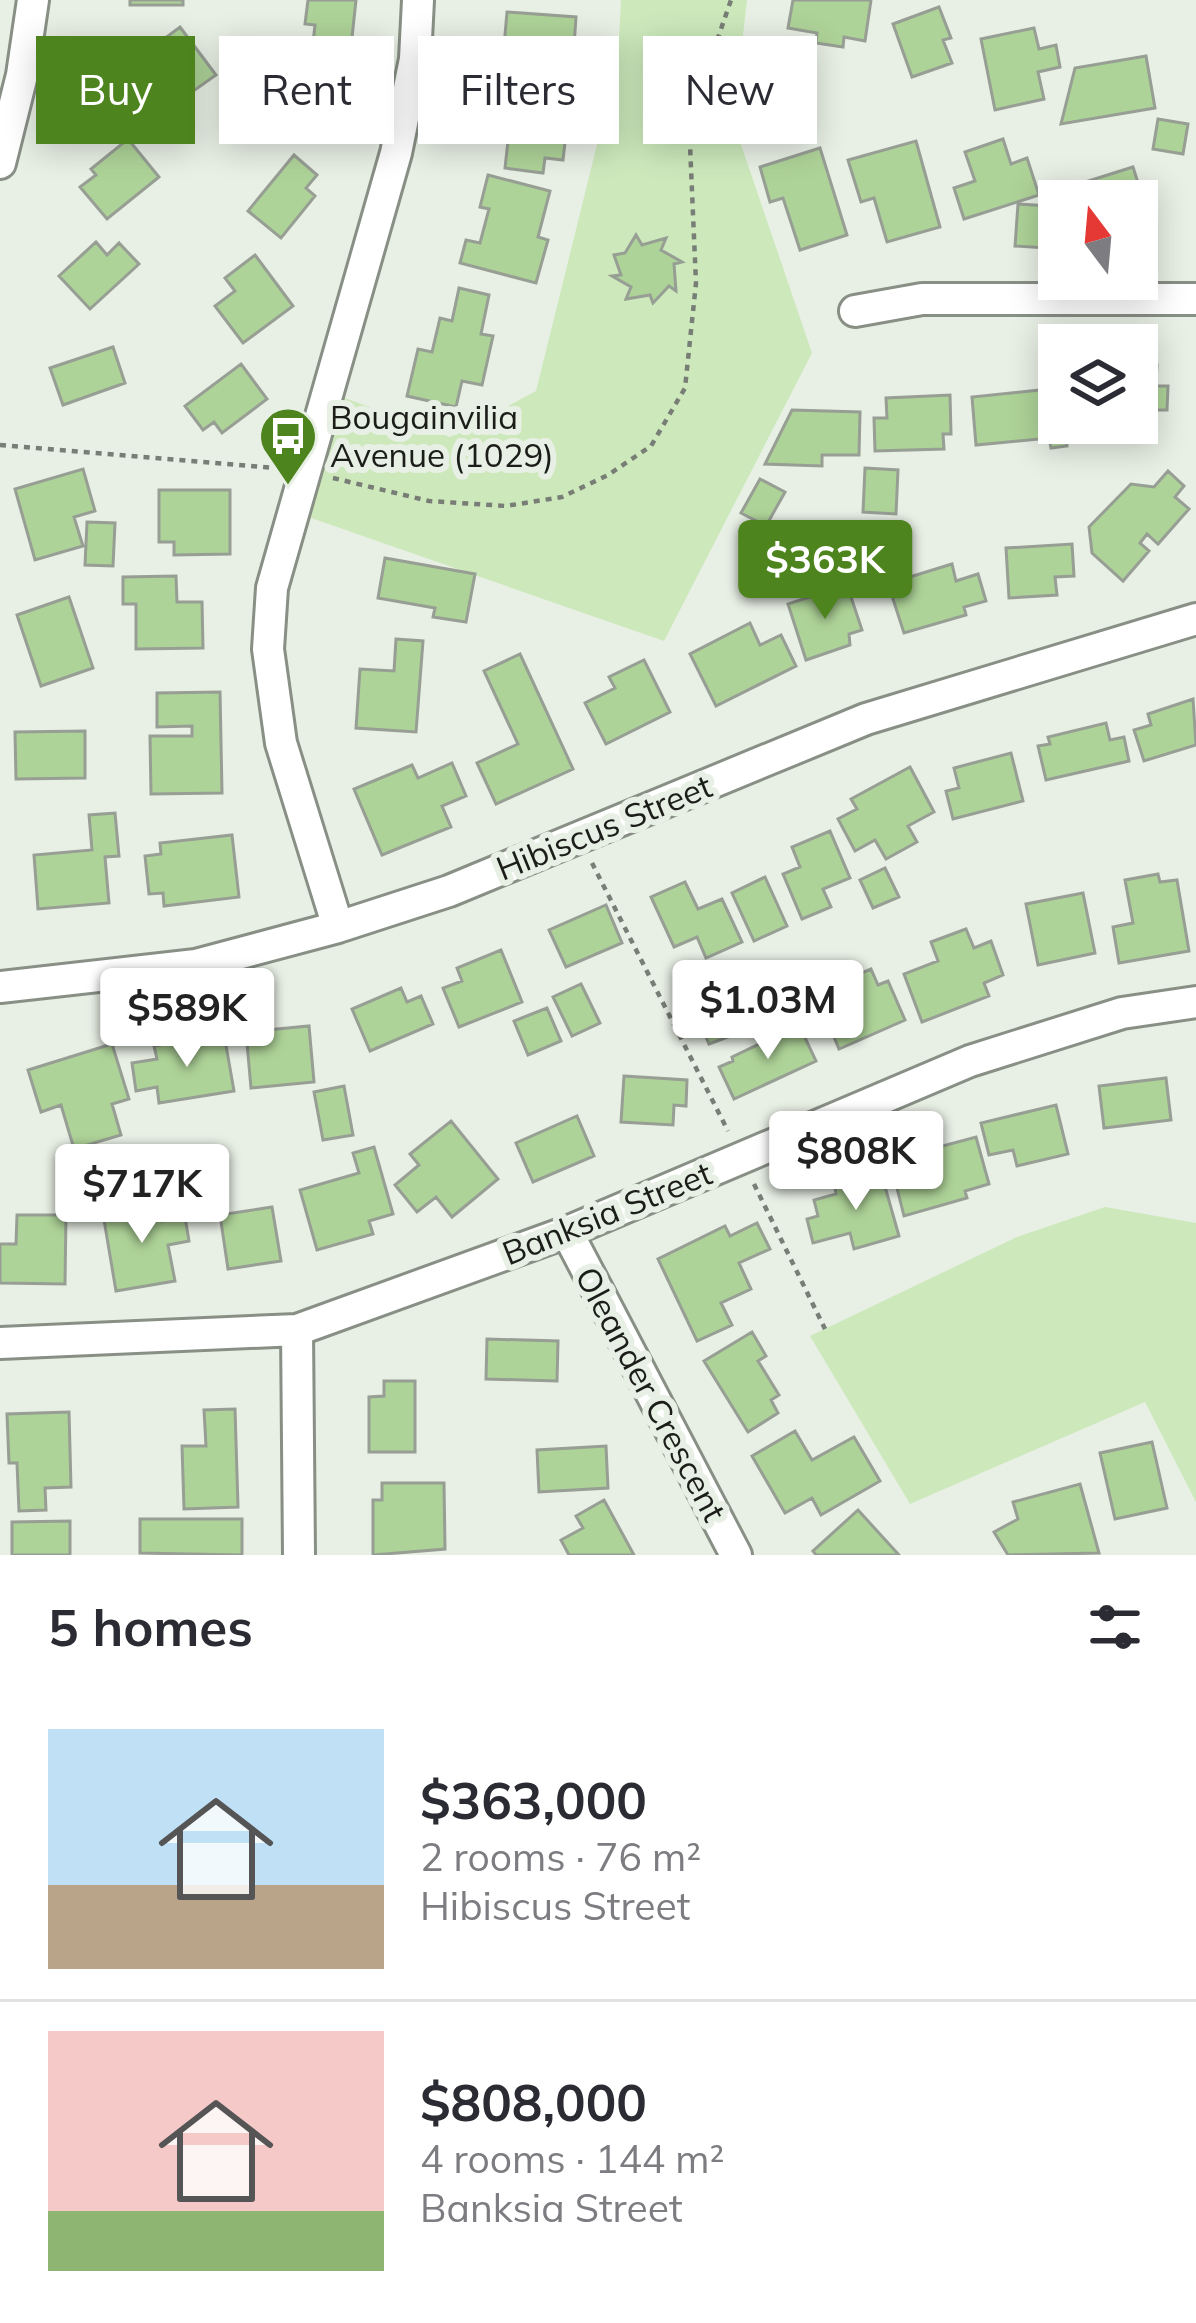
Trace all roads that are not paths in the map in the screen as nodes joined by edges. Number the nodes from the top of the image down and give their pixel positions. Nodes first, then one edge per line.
1 (33, 0) edge
2 (418, 0) edge
3 (0, 164) edge
4 (1196, 299) edge
5 (855, 311) dead end
6 (1196, 619) edge
7 (338, 927) junction
8 (0, 987) edge
9 (1196, 1002) edge
10 (567, 1232) junction
11 (297, 1330) junction
12 (0, 1343) edge
13 (299, 1555) edge
14 (736, 1555) edge

1 - 3 street
2 - 7 street
4 - 5 street
6 - 7 street, Hibiscus Street
7 - 8 street, Hibiscus Street
9 - 10 street, Banksia Street
10 - 11 street, Banksia Street
10 - 14 street, Oleander Crescent
11 - 12 street, Banksia Street
11 - 13 street

